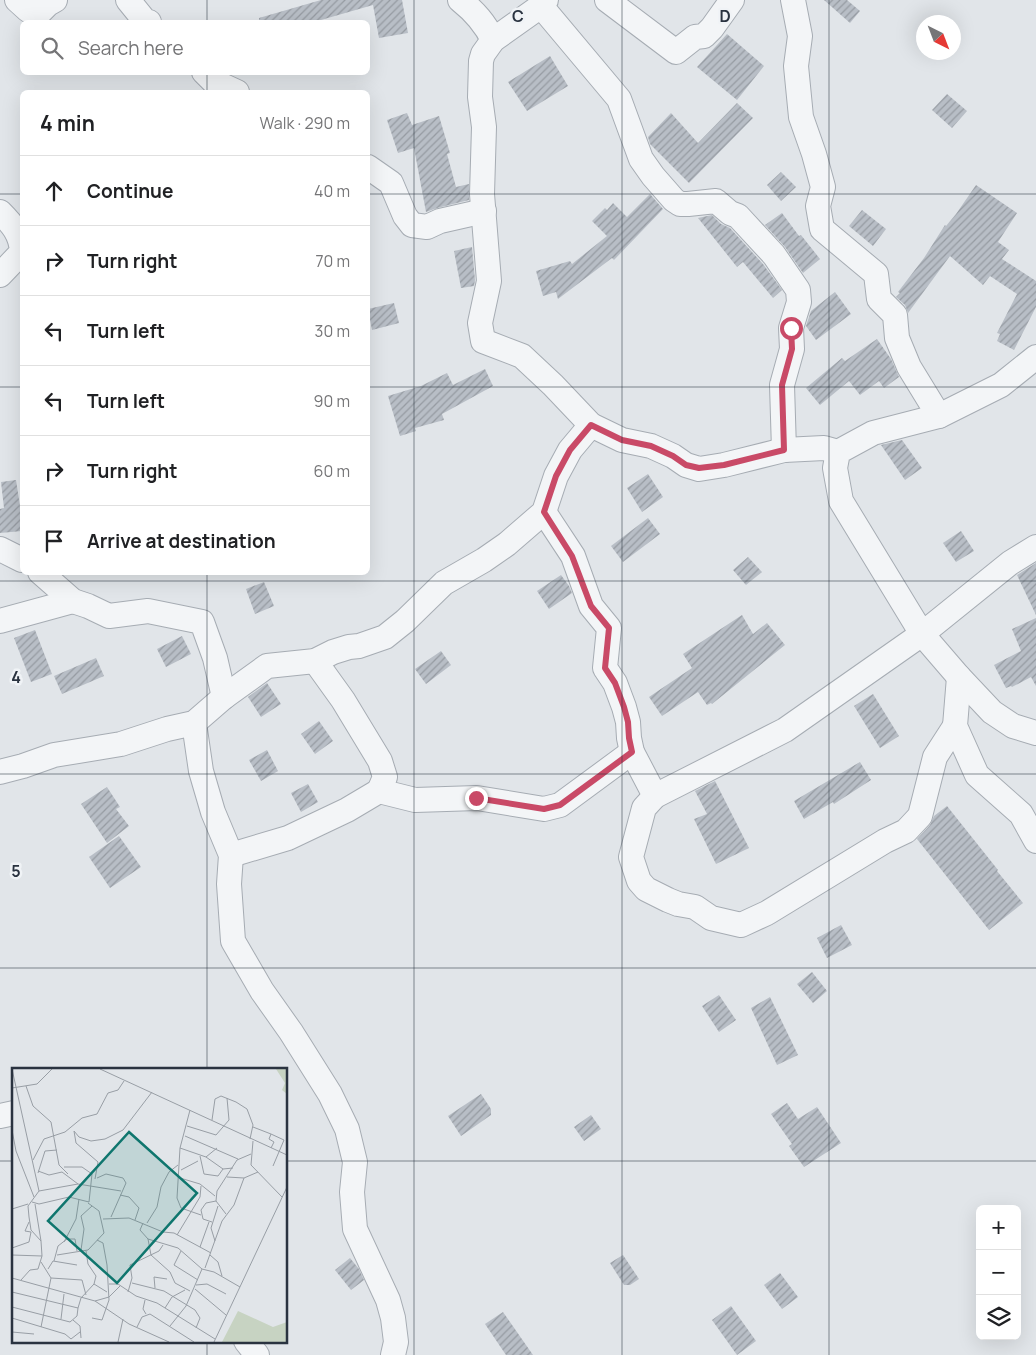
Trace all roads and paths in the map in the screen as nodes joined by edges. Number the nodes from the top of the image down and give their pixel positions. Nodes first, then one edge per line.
1 (17, 0) edge
2 (55, 0) edge
3 (128, 0) edge
4 (460, 0) edge
5 (607, 0) edge
6 (732, 0) edge
7 (793, 0) edge
8 (543, 3) edge
9 (144, 20) edge
10 (493, 40) junction
11 (207, 75) edge
12 (233, 90) edge
13 (370, 168) edge
14 (484, 211) junction
15 (0, 212) edge
16 (20, 240) edge
17 (20, 254) edge
18 (0, 275) edge
19 (1036, 357) edge
20 (939, 416) junction
21 (591, 425) junction
22 (784, 450) junction
23 (838, 452) junction
24 (544, 512) junction
25 (1036, 547) edge
26 (0, 548) edge
27 (20, 559) edge
28 (43, 575) edge
29 (73, 601) junction
30 (0, 621) edge
31 (922, 634) junction
32 (315, 661) junction
33 (959, 677) junction
34 (224, 697) junction
35 (194, 724) junction
36 (955, 726) junction
37 (1036, 732) edge
38 (632, 752) junction
39 (0, 772) edge
40 (379, 791) junction
41 (655, 796) junction
42 (1036, 841) edge
43 (231, 855) junction
44 (393, 1355) edge

1 - 2 street
3 - 9 street
4 - 10 street
5 - 6 street
7 - 20 street
8 - 10 street
8 - 22 street
10 - 14 street
11 - 12 street
13 - 14 street
14 - 21 street
15 - 16 street
17 - 18 street
19 - 20 street
20 - 23 street
21 - 22 street
21 - 24 street
22 - 23 street
23 - 31 street
24 - 32 street
24 - 38 street
25 - 31 street
26 - 27 street
28 - 29 street
29 - 30 street
29 - 34 street
31 - 33 street
31 - 41 street
32 - 34 street
32 - 40 street
33 - 36 street
33 - 37 street
34 - 35 street
35 - 39 street
35 - 43 street
36 - 41 street
36 - 42 street
38 - 40 street
38 - 41 street
40 - 43 street
43 - 44 street

